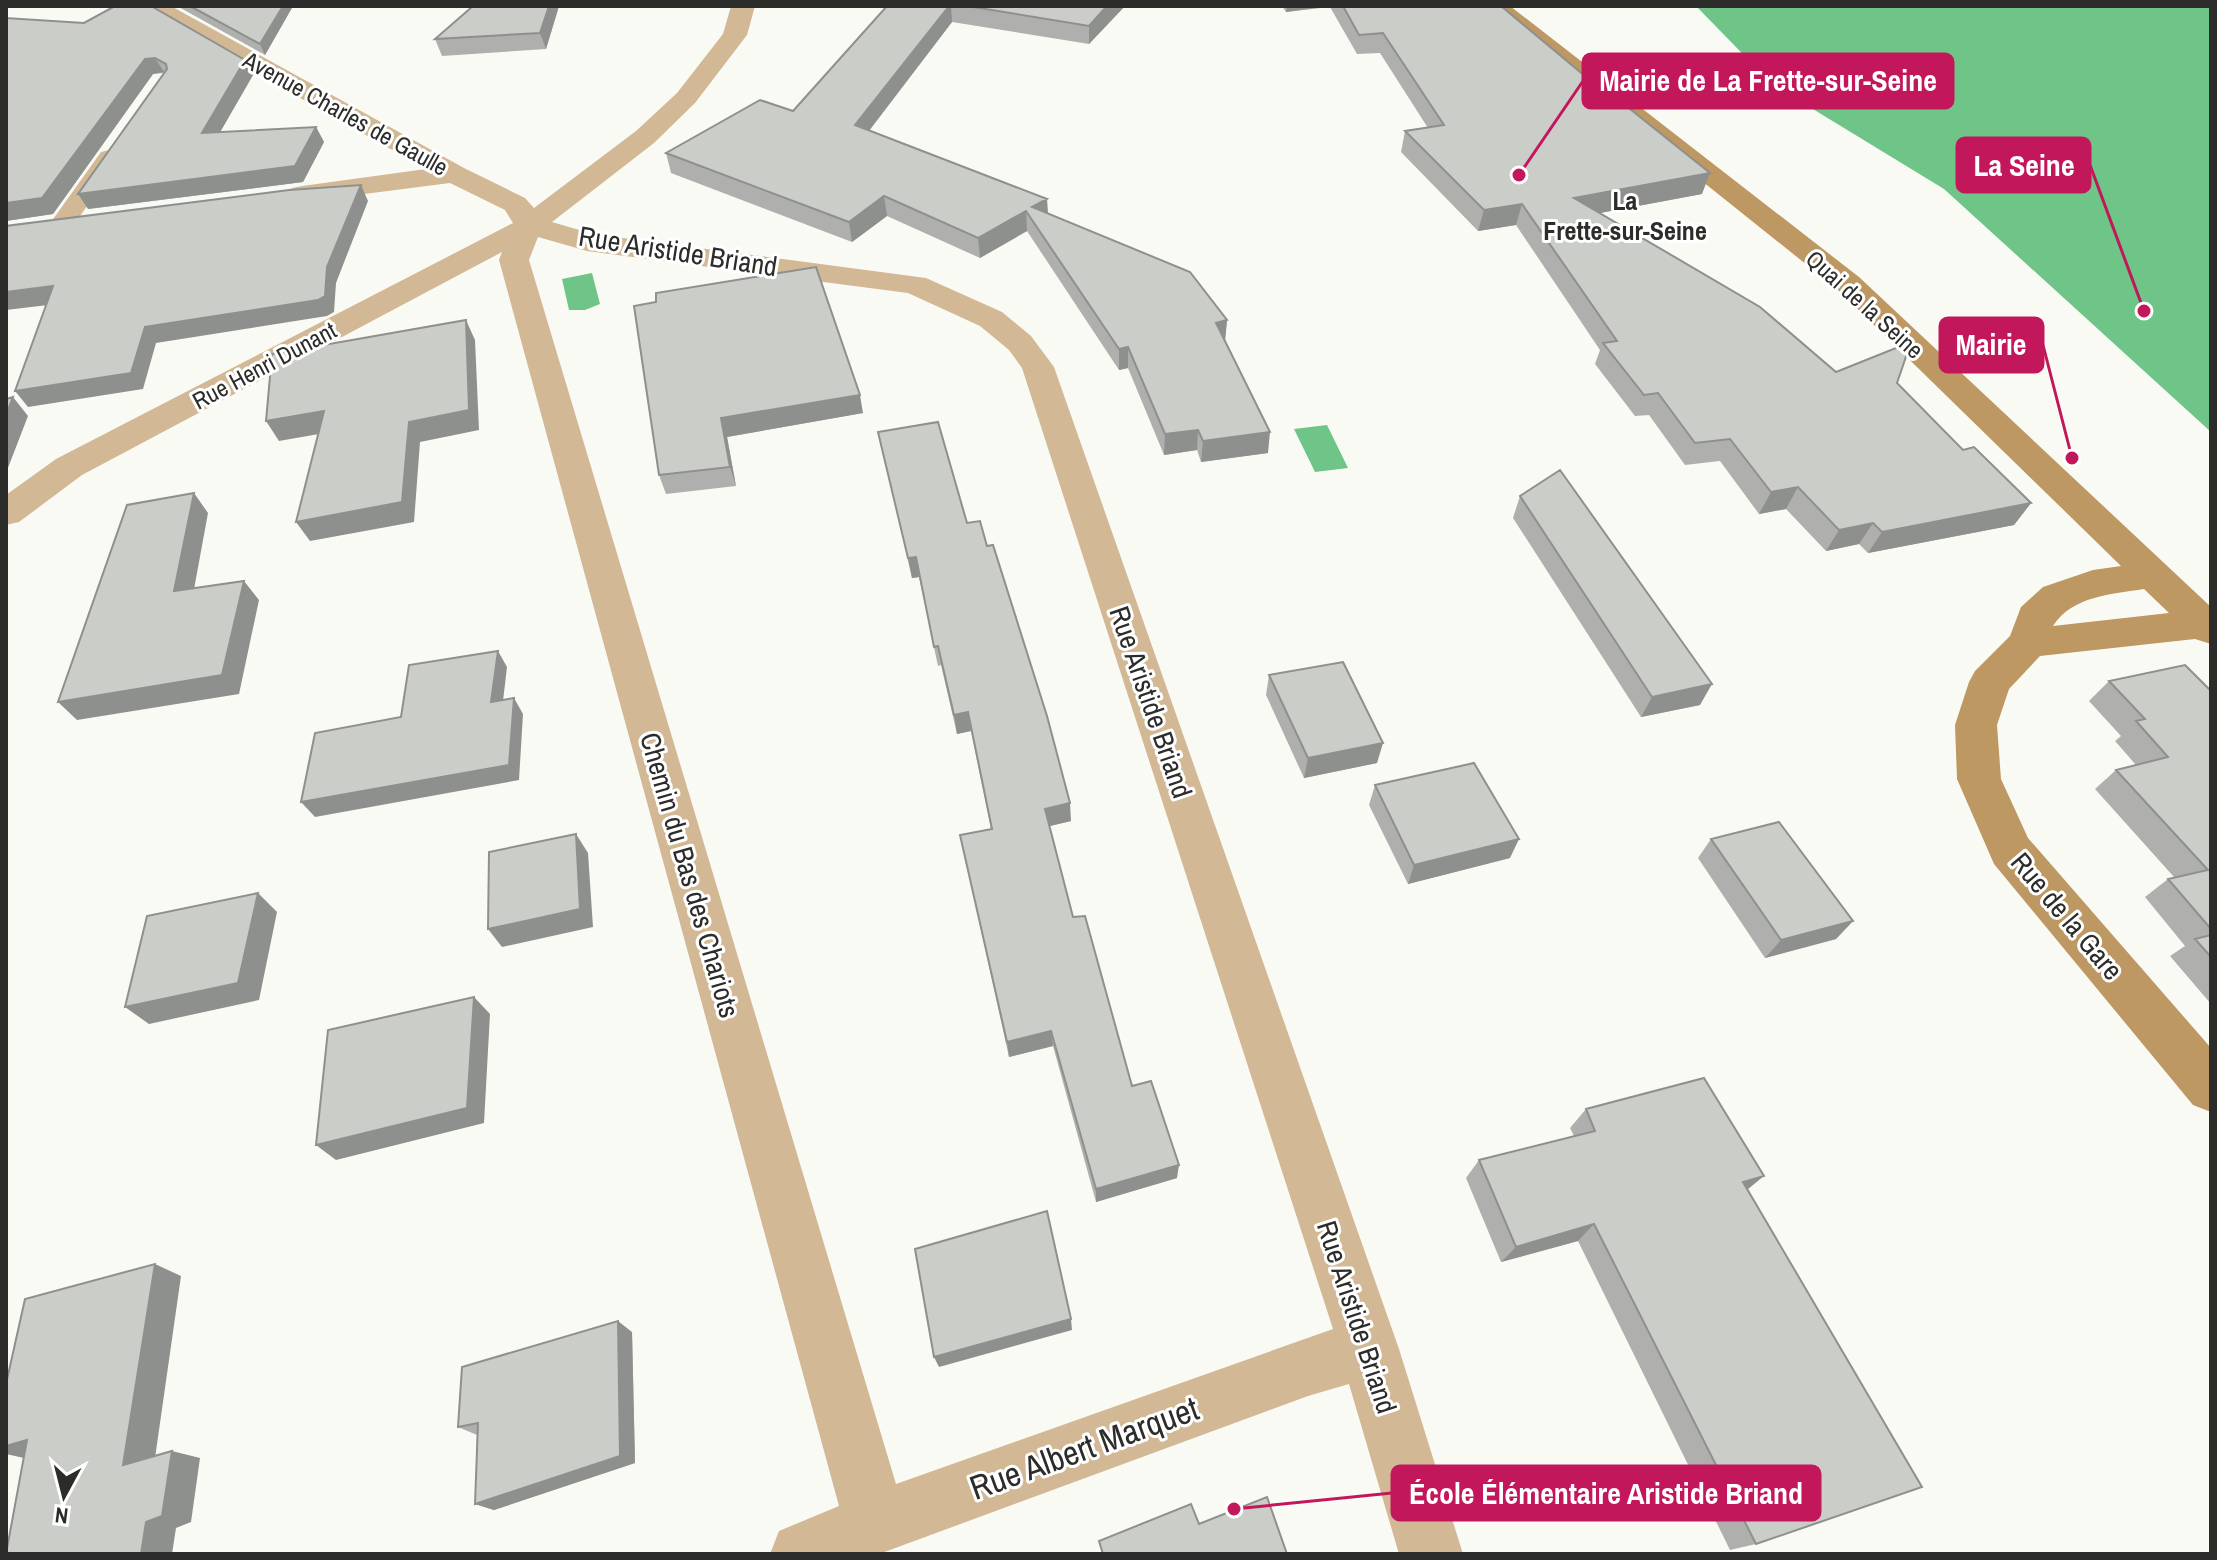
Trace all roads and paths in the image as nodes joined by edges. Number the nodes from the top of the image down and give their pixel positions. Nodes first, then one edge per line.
1 (154, 6) edge
2 (743, 6) edge
3 (1495, 6) edge
4 (120, 142) edge
5 (454, 174) junction
6 (271, 198) edge
7 (101, 222) edge
8 (528, 227) junction
9 (46, 228) joint
10 (6, 513) edge
11 (2152, 574) junction
12 (2208, 627) edge
13 (2029, 642) junction
14 (2211, 1087) edge
15 (1369, 1349) junction
16 (876, 1523) junction
17 (802, 1554) edge
18 (1431, 1554) edge

1 - 5 street, Avenue Charles de Gaulle
2 - 8 street, Rue Henri Dunant
3 - 11 street, Quai de la Seine
4 - 9 lane
5 - 6 street
5 - 8 street, Avenue Charles de Gaulle
7 - 9 street
8 - 10 street, Rue Henri Dunant
8 - 15 street, Rue Aristide Briand
8 - 16 street, Chemin du Bas des Chariots
11 - 12 street, Quai de la Seine
11 - 13 street, Rue de la Gare
12 - 13 street
13 - 14 street, Rue de la Gare
15 - 16 street, Rue Albert Marquet
15 - 18 street, Rue Aristide Briand
16 - 17 street, Rue Albert Marquet

